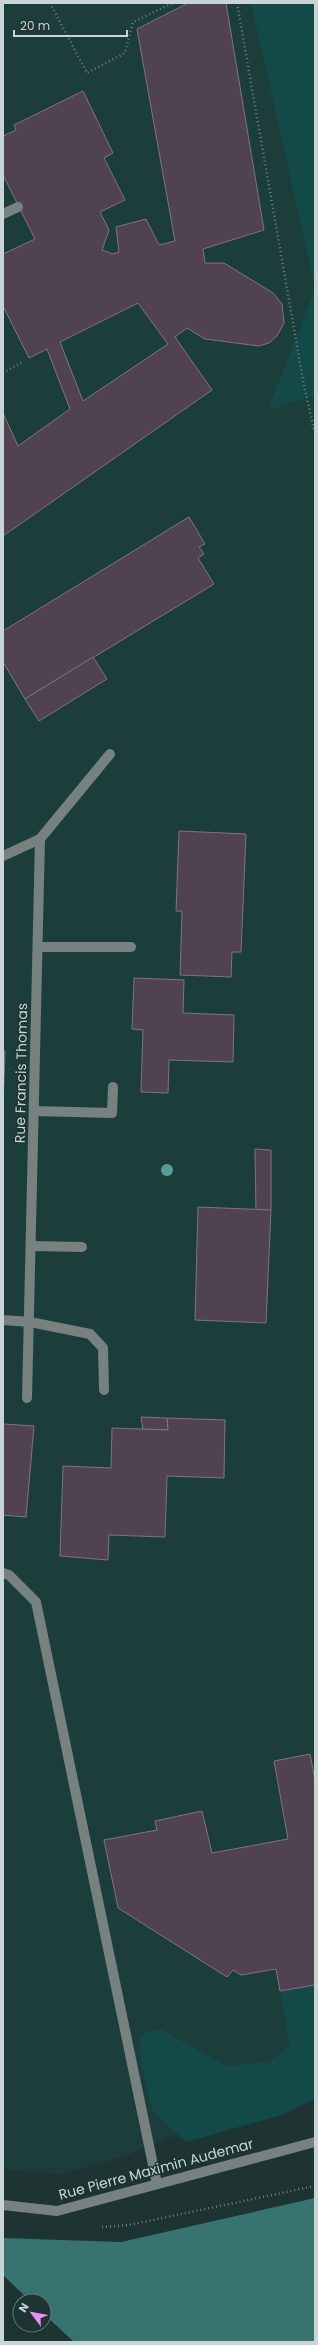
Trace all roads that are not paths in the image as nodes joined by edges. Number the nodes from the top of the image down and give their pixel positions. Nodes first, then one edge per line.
1 (18, 207) dead end
2 (3, 214) edge
3 (110, 754) dead end
4 (40, 839) junction
5 (3, 856) edge
6 (38, 947) junction
7 (131, 947) dead end
8 (113, 1087) dead end
9 (34, 1111) junction
10 (32, 1246) junction
11 (82, 1247) dead end
12 (3, 1320) edge
13 (30, 1322) junction
14 (104, 1390) dead end
15 (27, 1398) dead end
16 (3, 1573) edge
17 (315, 2142) edge
18 (158, 2184) junction
19 (3, 2205) edge

1 - 2 street
3 - 4 street
4 - 5 street
4 - 6 street, Rue Francis Thomas
6 - 7 street
6 - 9 street, Rue Francis Thomas
8 - 9 street
9 - 10 street, Rue Francis Thomas
10 - 11 street
10 - 13 street, Rue Francis Thomas
12 - 13 street
13 - 14 street
13 - 15 street, Rue Francis Thomas
16 - 18 street
17 - 18 street, Rue Pierre Maximin Audemar
18 - 19 street, Rue Pierre Maximin Audemar

